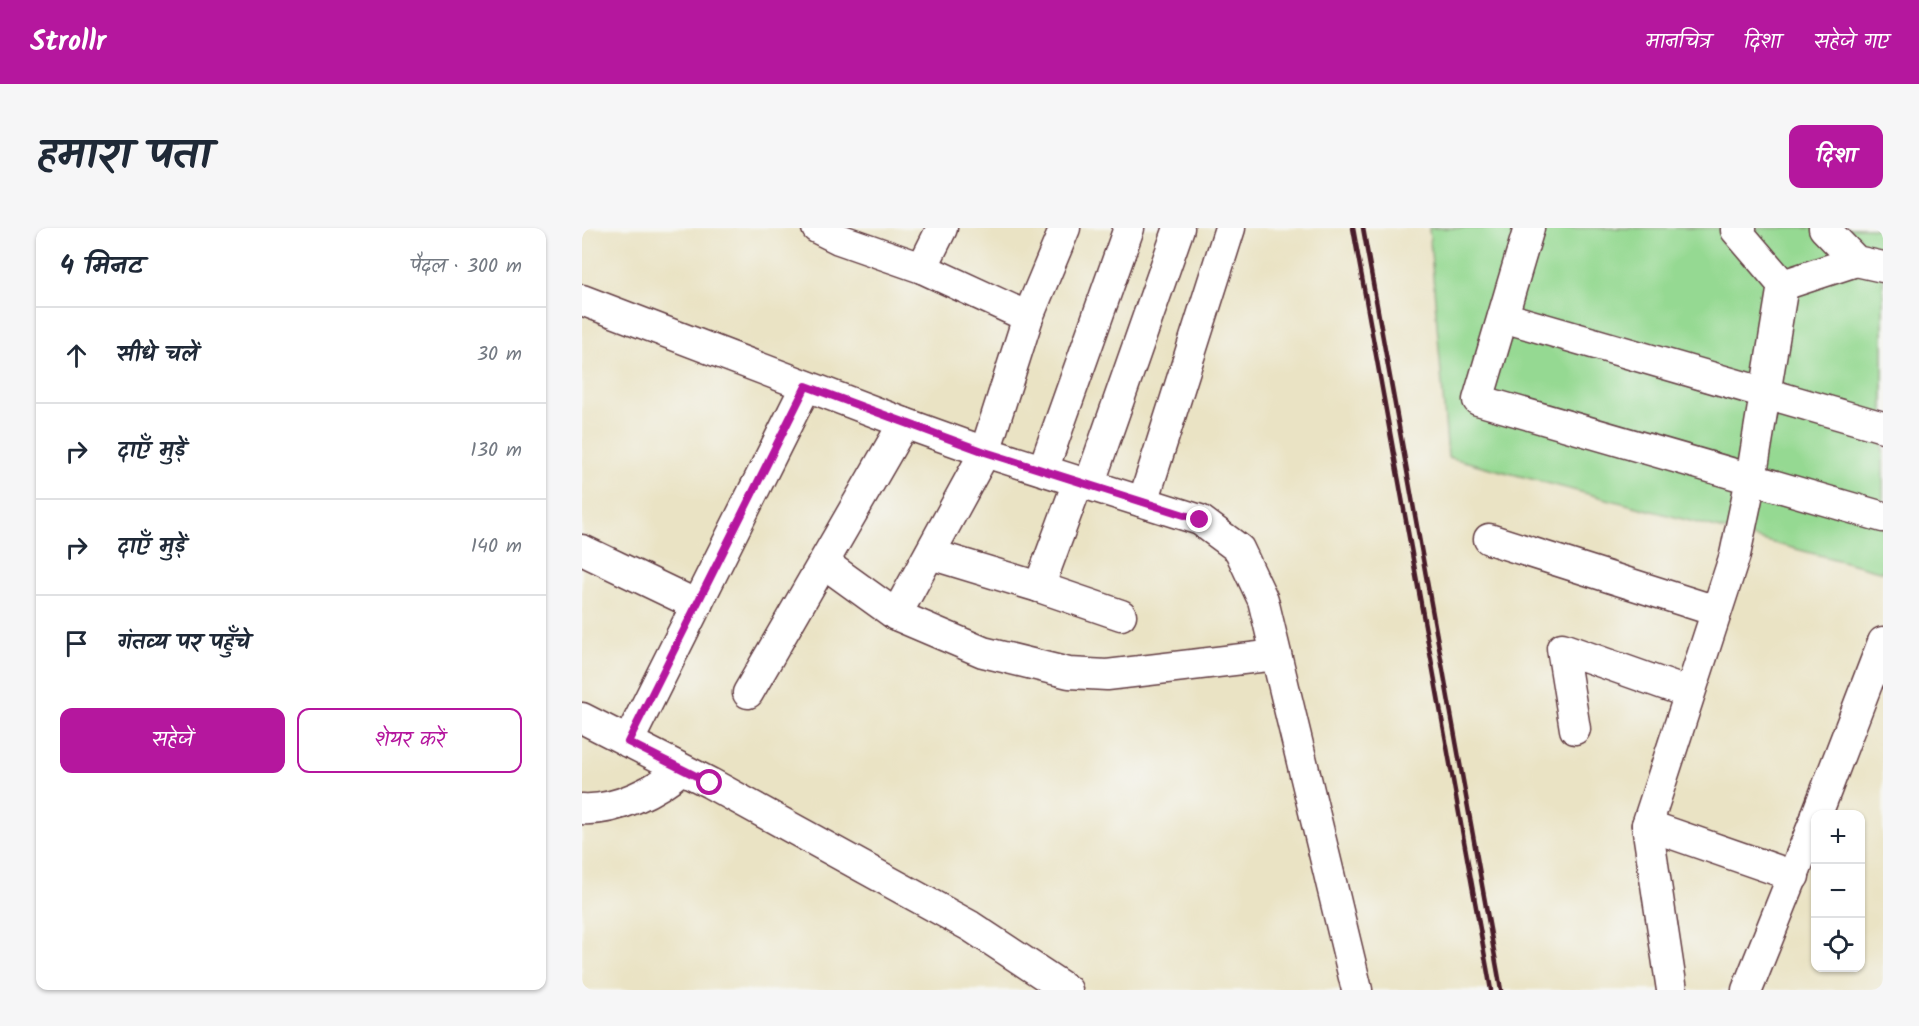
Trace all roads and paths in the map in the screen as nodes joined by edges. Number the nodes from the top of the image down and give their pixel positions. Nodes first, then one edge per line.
1 (942, 228) edge
2 (1065, 228) edge
3 (1129, 228) edge
4 (1179, 228) edge
5 (1230, 228) edge
6 (1529, 228) edge
7 (1824, 228) edge
8 (1735, 229) edge
9 (833, 232) edge
10 (1869, 264) edge
11 (922, 268) junction
12 (1783, 285) junction
13 (582, 300) edge
14 (1028, 317) junction
15 (1503, 317) junction
16 (806, 386) junction
17 (1765, 394) junction
18 (904, 423) junction
19 (1883, 427) edge
20 (985, 452) junction
21 (1043, 470) junction
22 (1751, 478) junction
23 (1084, 483) junction
24 (1143, 502) junction
25 (1883, 517) edge
26 (1490, 539) dead end
27 (582, 550) edge
28 (930, 554) junction
29 (824, 563) junction
30 (1040, 586) junction
31 (697, 604) junction
32 (1716, 611) junction
33 (896, 615) junction
34 (1121, 615) dead end
35 (1883, 642) edge
36 (1276, 654) junction
37 (748, 693) dead end
38 (1689, 693) junction
39 (582, 718) edge
40 (1575, 729) dead end
41 (628, 742) junction
42 (681, 769) junction
43 (582, 809) edge
44 (1818, 810) edge
45 (1647, 825) junction
46 (1811, 830) edge
47 (1794, 876) junction
48 (1052, 986) edge
49 (1357, 990) edge
50 (1672, 990) edge
51 (1747, 990) edge

1 - 11 street
2 - 14 street
3 - 21 street
4 - 23 street
5 - 24 street
6 - 15 street
7 - 10 street
8 - 12 street
9 - 11 street
10 - 12 street
11 - 14 street
12 - 17 street
13 - 16 street
14 - 20 street
15 - 17 street
15 - 22 street
16 - 18 street
16 - 31 street
17 - 19 street
17 - 22 street
18 - 20 street
18 - 29 street
20 - 21 street
20 - 28 street
21 - 23 street
22 - 25 street
22 - 32 street
23 - 24 street
23 - 30 street
24 - 36 street
26 - 32 street
27 - 31 street
28 - 30 street
28 - 33 street
29 - 33 street
29 - 37 street
30 - 34 street
31 - 41 street
32 - 38 street
33 - 36 street
35 - 44 street
36 - 49 street
38 - 40 street
38 - 45 street
39 - 41 street
41 - 42 street
42 - 43 street
42 - 48 street
45 - 47 street
45 - 50 street
46 - 47 street
47 - 51 street

